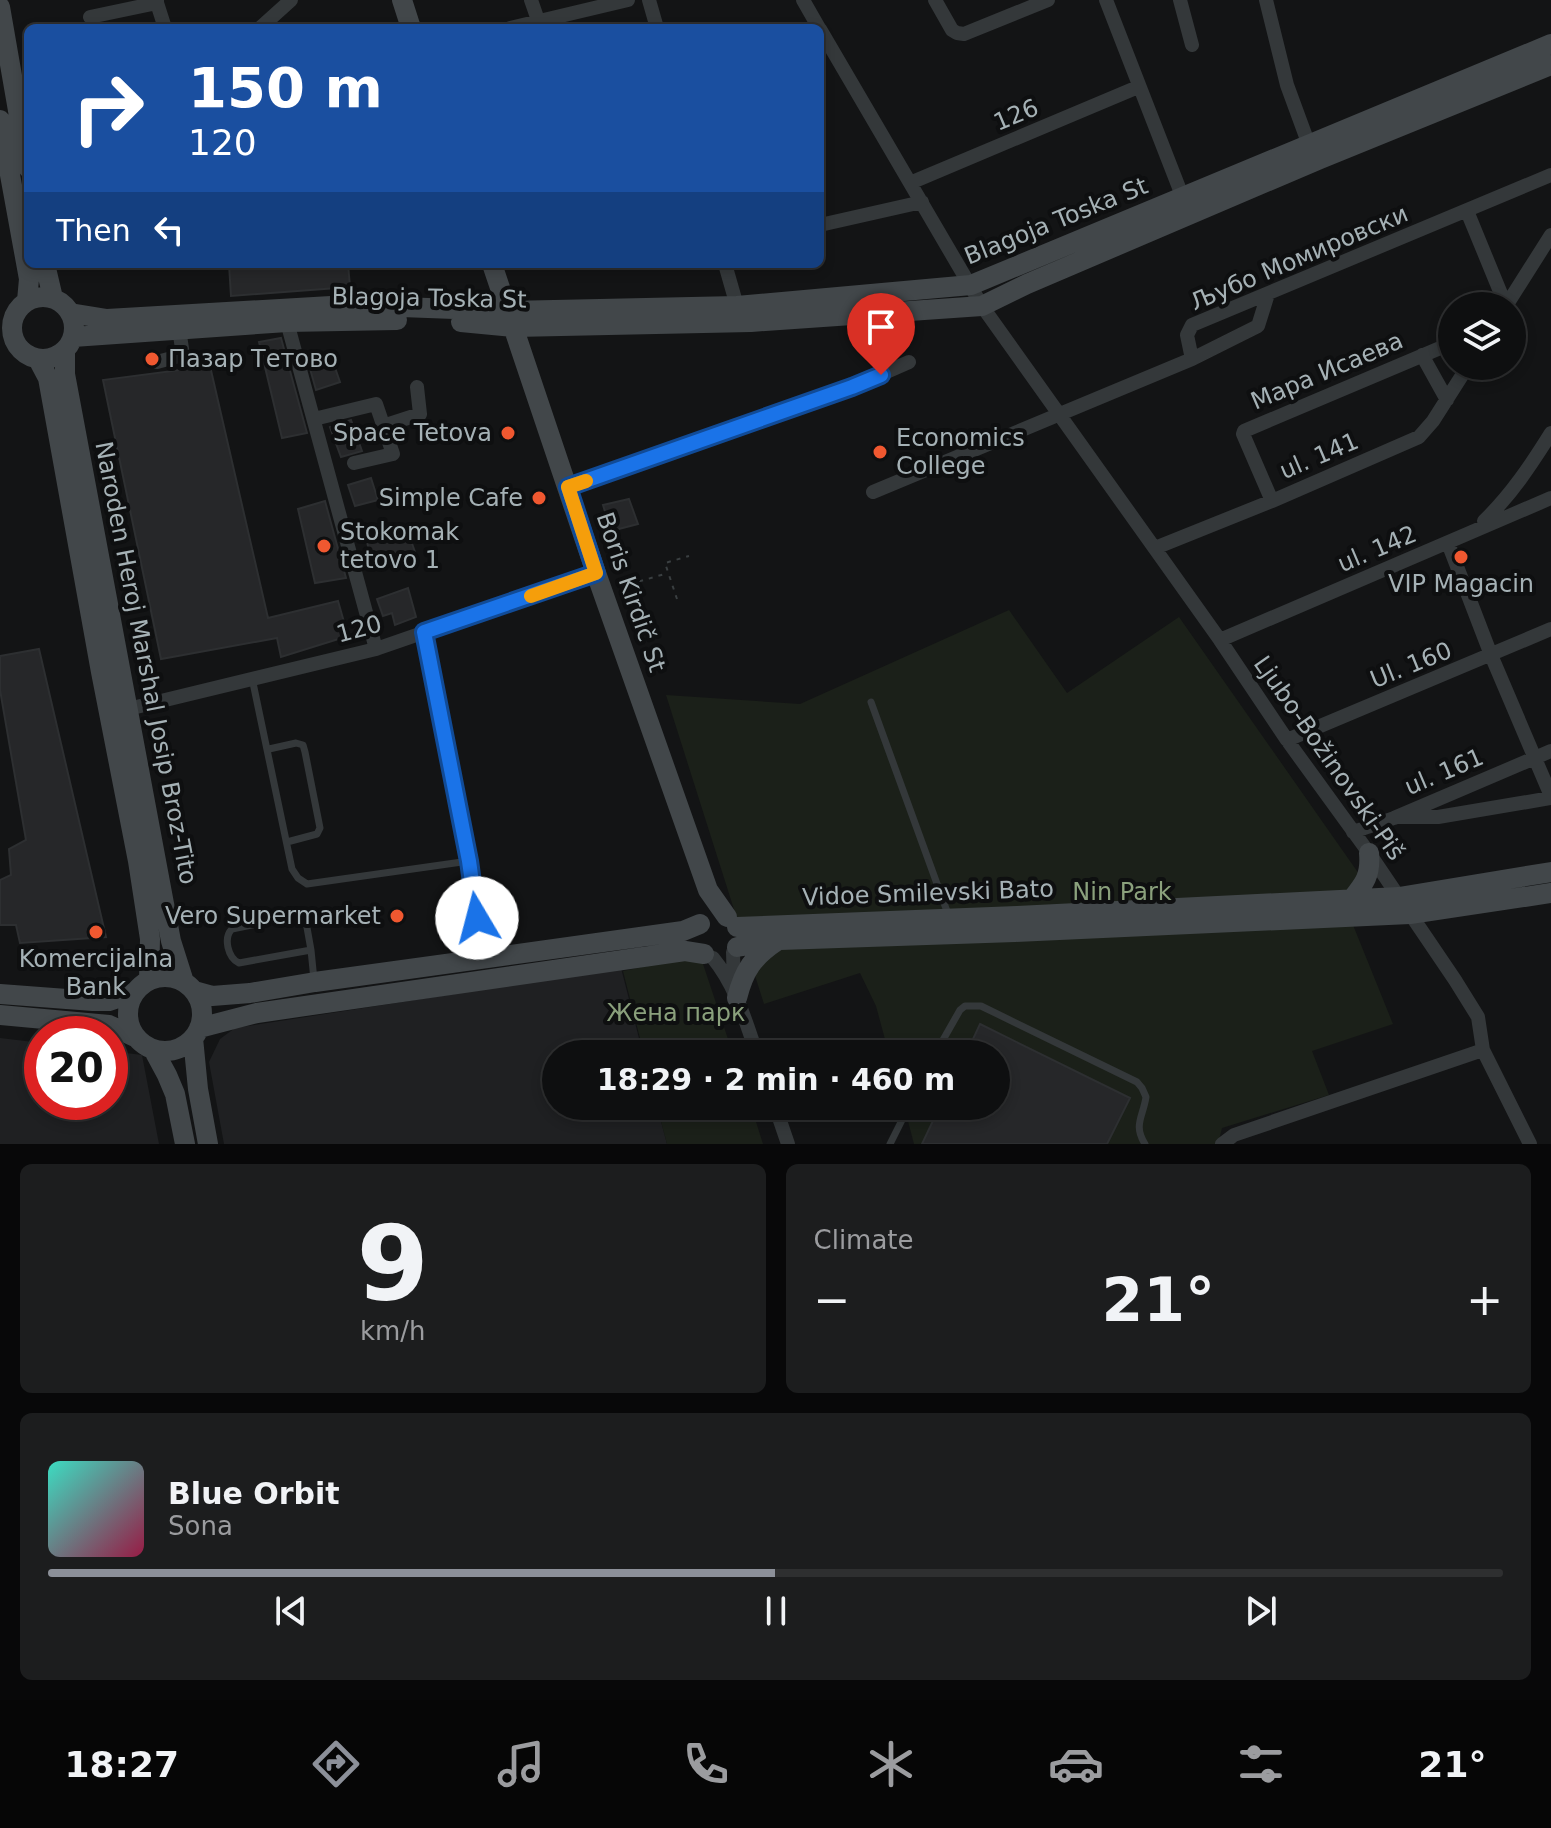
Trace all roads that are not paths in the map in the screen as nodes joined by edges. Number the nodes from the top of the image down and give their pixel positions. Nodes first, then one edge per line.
1 (291, 0) edge
2 (402, 0) edge
3 (531, 0) edge
4 (628, 0) edge
5 (649, 0) edge
6 (803, 0) edge
7 (935, 0) edge
8 (1048, 0) edge
9 (1106, 0) edge
10 (1180, 0) edge
11 (1266, 0) edge
12 (157, 2) edge
13 (0, 7) edge
14 (90, 17) dead end
15 (164, 24) edge
16 (264, 24) edge
17 (410, 24) edge
18 (539, 24) edge
19 (656, 24) edge
20 (816, 24) edge
21 (824, 39) edge
22 (1551, 44) edge
23 (1192, 45) dead end
24 (1551, 65) edge
25 (1138, 87) junction
26 (0, 120) edge
27 (24, 145) edge
28 (1309, 145) junction
29 (1551, 175) edge
30 (910, 183) junction
31 (1183, 198) junction
32 (922, 202) junction
33 (1467, 211) junction
34 (824, 224) edge
35 (1551, 235) edge
36 (24, 252) edge
37 (27, 268) edge
38 (46, 268) edge
39 (493, 268) edge
40 (726, 268) edge
41 (971, 285) junction
42 (1500, 292) edge
43 (1515, 292) edge
44 (1268, 294) junction
45 (53, 298) junction
46 (27, 301) junction
47 (737, 306) junction
48 (982, 306) junction
49 (70, 313) junction
50 (511, 319) junction
51 (6, 321) edge
52 (287, 322) junction
53 (179, 329) junction
54 (8, 343) edge
55 (69, 344) junction
56 (1438, 349) edge
57 (1422, 355) junction
58 (38, 359) junction
59 (1192, 359) junction
60 (157, 362) dead end
61 (909, 362) dead end
62 (1459, 380) edge
63 (417, 387) dead end
64 (1447, 400) junction
65 (1058, 414) junction
66 (314, 419) junction
67 (383, 426) junction
68 (1551, 433) edge
69 (354, 463) dead end
70 (568, 487) junction
71 (873, 492) dead end
72 (1551, 498) edge
73 (1272, 501) junction
74 (1478, 528) junction
75 (1448, 543) junction
76 (1155, 548) junction
77 (596, 573) junction
78 (1551, 629) edge
79 (424, 632) junction
80 (1220, 640) junction
81 (376, 649) junction
82 (1491, 655) junction
83 (252, 678) junction
84 (871, 702) dead end
85 (128, 709) junction
86 (1287, 740) junction
87 (269, 749) junction
88 (1551, 751) edge
89 (1535, 758) junction
90 (1551, 797) edge
91 (1394, 818) junction
92 (1353, 832) junction
93 (287, 842) junction
94 (1369, 853) junction
95 (469, 861) junction
96 (1551, 872) edge
97 (708, 890) junction
98 (1551, 893) edge
99 (1351, 900) junction
100 (1404, 906) junction
101 (950, 918) junction
102 (702, 922) junction
103 (780, 940) junction
104 (725, 942) junction
105 (311, 950) junction
106 (483, 959) junction
107 (315, 982) junction
108 (142, 986) junction
109 (189, 986) junction
110 (0, 994) edge
111 (736, 994) junction
112 (0, 1015) edge
113 (196, 1033) junction
114 (752, 1040) edge
115 (943, 1040) edge
116 (145, 1043) junction
117 (1483, 1050) junction
118 (780, 1120) edge
119 (902, 1120) edge
120 (185, 1144) edge
121 (208, 1144) edge
122 (788, 1144) edge
123 (890, 1144) edge
124 (1145, 1144) edge
125 (1222, 1144) edge
126 (1530, 1144) edge

1 - 16 street
2 - 17 main road
3 - 18 street
4 - 18 street
5 - 19 street
6 - 20 street, Ljubo-Božinovski-Piš
7 - 8 street
9 - 25 street
10 - 23 street
11 - 28 street
12 - 14 street
12 - 15 street
13 - 27 main road
21 - 30 street, Ljubo-Božinovski-Piš
22 - 28 main road, Blagoja Toska St
24 - 48 main road, Blagoja Toska St
25 - 30 street, 126
25 - 31 street
26 - 36 main road
28 - 31 main road, Blagoja Toska St
29 - 33 street, Љубо Момировски
30 - 32 street, Ljubo-Božinovski-Piš
31 - 41 main road, Blagoja Toska St
32 - 34 street
32 - 41 street, Ljubo-Božinovski-Piš
33 - 42 street
33 - 44 street, Љубо Момировски
35 - 43 street
37 - 46 main road
38 - 45 main road
39 - 50 main road, Boris Kirdič St
40 - 47 street
41 - 47 main road, Blagoja Toska St
41 - 48 street, Ljubo-Božinovski-Piš
44 - 59 street
44 - 59 street, Љубо Момировски
45 - 46 main road
45 - 49 main road
46 - 51 main road
47 - 50 main road, Blagoja Toska St
48 - 50 main road, Blagoja Toska St
48 - 65 street, Ljubo-Božinovski-Piš
49 - 50 main road, Blagoja Toska St
49 - 55 main road, Naroden Heroj Marshal Josip Broz-Tito
50 - 52 main road, Blagoja Toska St
50 - 70 main road, Boris Kirdič St
51 - 54 main road
52 - 53 main road, Blagoja Toska St
52 - 66 street
53 - 55 main road, Blagoja Toska St
53 - 60 street
54 - 58 main road
55 - 58 main road
55 - 85 main road, Naroden Heroj Marshal Josip Broz-Tito
56 - 57 street, Мара Исаева
57 - 64 street
57 - 73 street, Мара Исаева
58 - 108 main road, Naroden Heroj Marshal Josip Broz-Tito
59 - 65 street
61 - 70 street
62 - 64 street, ul. 141
63 - 67 street
64 - 73 street, ul. 141
65 - 71 street
65 - 76 street, Ljubo-Božinovski-Piš
66 - 67 street
66 - 81 street
67 - 69 street
68 - 74 street
70 - 77 main road, Boris Kirdič St
72 - 74 street, ul. 142
73 - 76 street, ul. 141
74 - 75 street, ul. 142
75 - 80 street, ul. 142
75 - 82 street
76 - 80 street, Ljubo-Božinovski-Piš
77 - 79 street, 120
77 - 97 main road, Boris Kirdič St
78 - 82 street, Ul. 160
79 - 81 street, 120
79 - 95 lane
80 - 86 street, Ljubo-Božinovski-Piš
81 - 83 street, 120
82 - 86 street, Ul. 160
82 - 89 street
83 - 85 street, 120
83 - 87 lane
84 - 101 lane
85 - 109 main road, Naroden Heroj Marshal Josip Broz-Tito
86 - 92 street, Ljubo-Božinovski-Piš
87 - 93 lane
87 - 93 lane
88 - 89 street, ul. 161
89 - 90 street
89 - 91 street, ul. 161
90 - 91 street
91 - 92 street, ul. 161
92 - 94 street, Ljubo-Božinovski-Piš
93 - 95 lane
94 - 99 main road
94 - 100 street, Ljubo-Božinovski-Piš
95 - 106 lane
96 - 100 main road, Vidoe Smilevski Bato
97 - 102 main road, Boris Kirdič St
97 - 104 main road, Boris Kirdič St
98 - 100 main road, Vidoe Smilevski Bato
99 - 100 main road, Vidoe Smilevski Bato
99 - 101 main road, Vidoe Smilevski Bato
100 - 103 main road, Vidoe Smilevski Bato
100 - 117 street, Ljubo-Božinovski-Piš
101 - 104 main road, Vidoe Smilevski Bato
102 - 104 main road
102 - 104 main road, Boris Kirdič St
102 - 106 main road
103 - 104 main road, Vidoe Smilevski Bato
103 - 111 main road
104 - 111 street
104 - 113 main road, Vidoe Smilevski Bato
105 - 105 lane
105 - 107 lane
106 - 107 main road
107 - 109 main road
108 - 109 main road
108 - 110 main road
108 - 116 main road, Naroden Heroj Marshal Josip Broz-Tito
109 - 113 main road, Naroden Heroj Marshal Josip Broz-Tito
111 - 114 street
112 - 116 main road
113 - 116 main road
113 - 121 main road, Naroden Heroj Marshal Josip Broz-Tito
115 - 124 lane
116 - 120 main road, Naroden Heroj Marshal Josip Broz-Tito
117 - 125 street
117 - 126 street, Ljubo-Božinovski-Piš
118 - 122 street
119 - 123 lane

